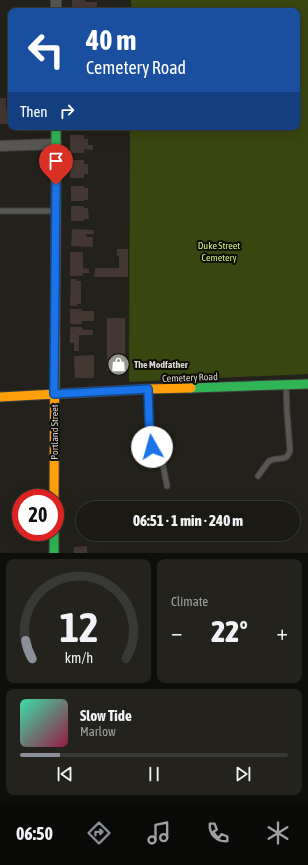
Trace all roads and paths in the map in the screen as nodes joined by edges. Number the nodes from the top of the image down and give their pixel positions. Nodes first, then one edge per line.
1 (56, 130) edge
2 (56, 144) junction
3 (0, 146) edge
4 (0, 211) edge
5 (56, 212) junction
6 (308, 384) edge
7 (286, 386) junction
8 (148, 389) junction
9 (54, 394) junction
10 (0, 397) edge
11 (258, 476) dead end
12 (167, 486) dead end
13 (54, 489) edge
14 (54, 541) edge
15 (54, 553) edge

1 - 2 street, Portland Street
2 - 3 street
2 - 5 street, Portland Street
4 - 5 lane
5 - 9 street, Portland Street
6 - 7 street, Cemetery Road
7 - 8 street, Cemetery Road
7 - 11 lane
8 - 9 street, Cemetery Road
8 - 12 lane
9 - 10 street, Cemetery Road
9 - 13 street, Portland Street
14 - 15 street

